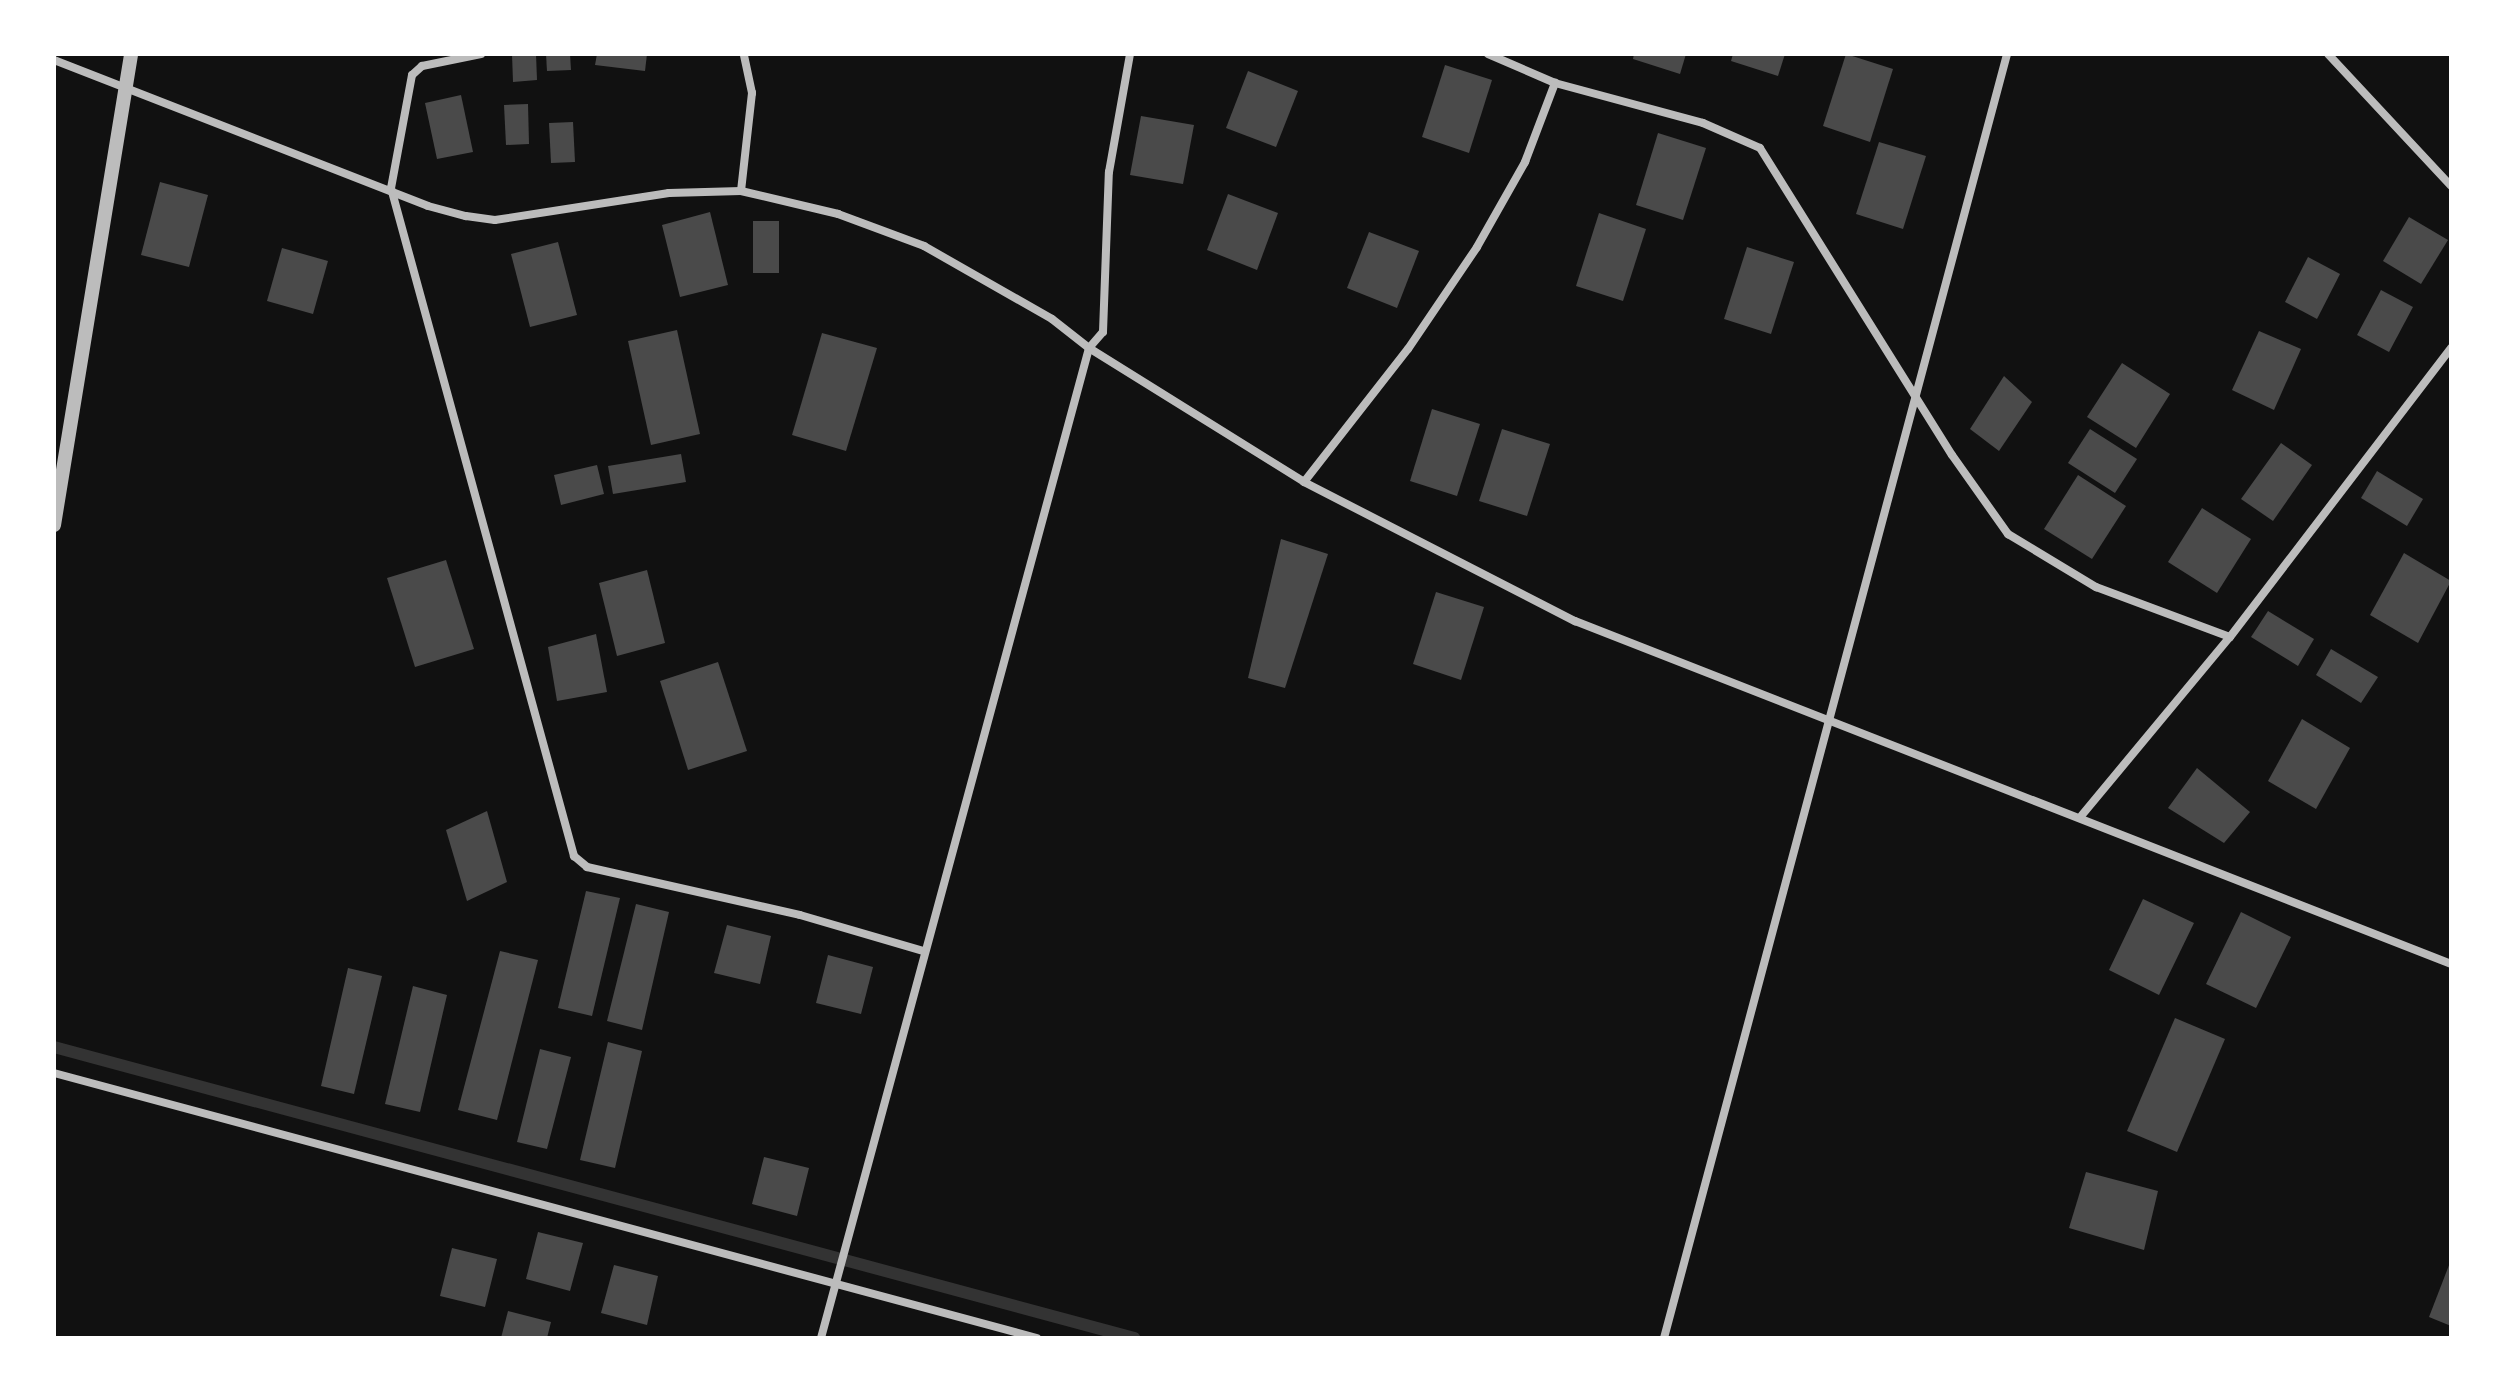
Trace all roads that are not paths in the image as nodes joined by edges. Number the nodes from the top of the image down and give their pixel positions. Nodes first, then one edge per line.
1 (131, 54) edge
2 (481, 54) edge
3 (744, 54) edge
4 (1130, 54) edge
5 (1488, 54) edge
6 (2007, 54) edge
7 (2328, 54) edge
8 (54, 60) edge
9 (1555, 83) junction
10 (126, 86) junction
11 (2451, 186) edge
12 (391, 188) junction
13 (741, 191) junction
14 (1089, 348) junction
15 (2451, 348) edge
16 (1915, 396) junction
17 (1304, 482) junction
18 (54, 525) edge
19 (2230, 637) junction
20 (1830, 723) junction
21 (2082, 815) junction
22 (923, 951) junction
23 (2451, 964) edge
24 (54, 1073) edge
25 (835, 1285) junction
26 (821, 1338) edge
27 (1037, 1338) edge
28 (1664, 1338) edge

1 - 10 street
2 - 12 street
3 - 13 street
4 - 14 street
5 - 9 street
6 - 16 street
7 - 11 street
8 - 10 street
9 - 16 street
9 - 17 street
10 - 12 street
10 - 18 street
12 - 13 street
12 - 22 street
13 - 14 street
14 - 17 street
14 - 22 street
15 - 19 street
16 - 19 street
16 - 20 street
17 - 20 street
19 - 21 street
20 - 21 street
20 - 28 street
21 - 23 street
22 - 25 street
24 - 25 street
25 - 26 street
25 - 27 street

